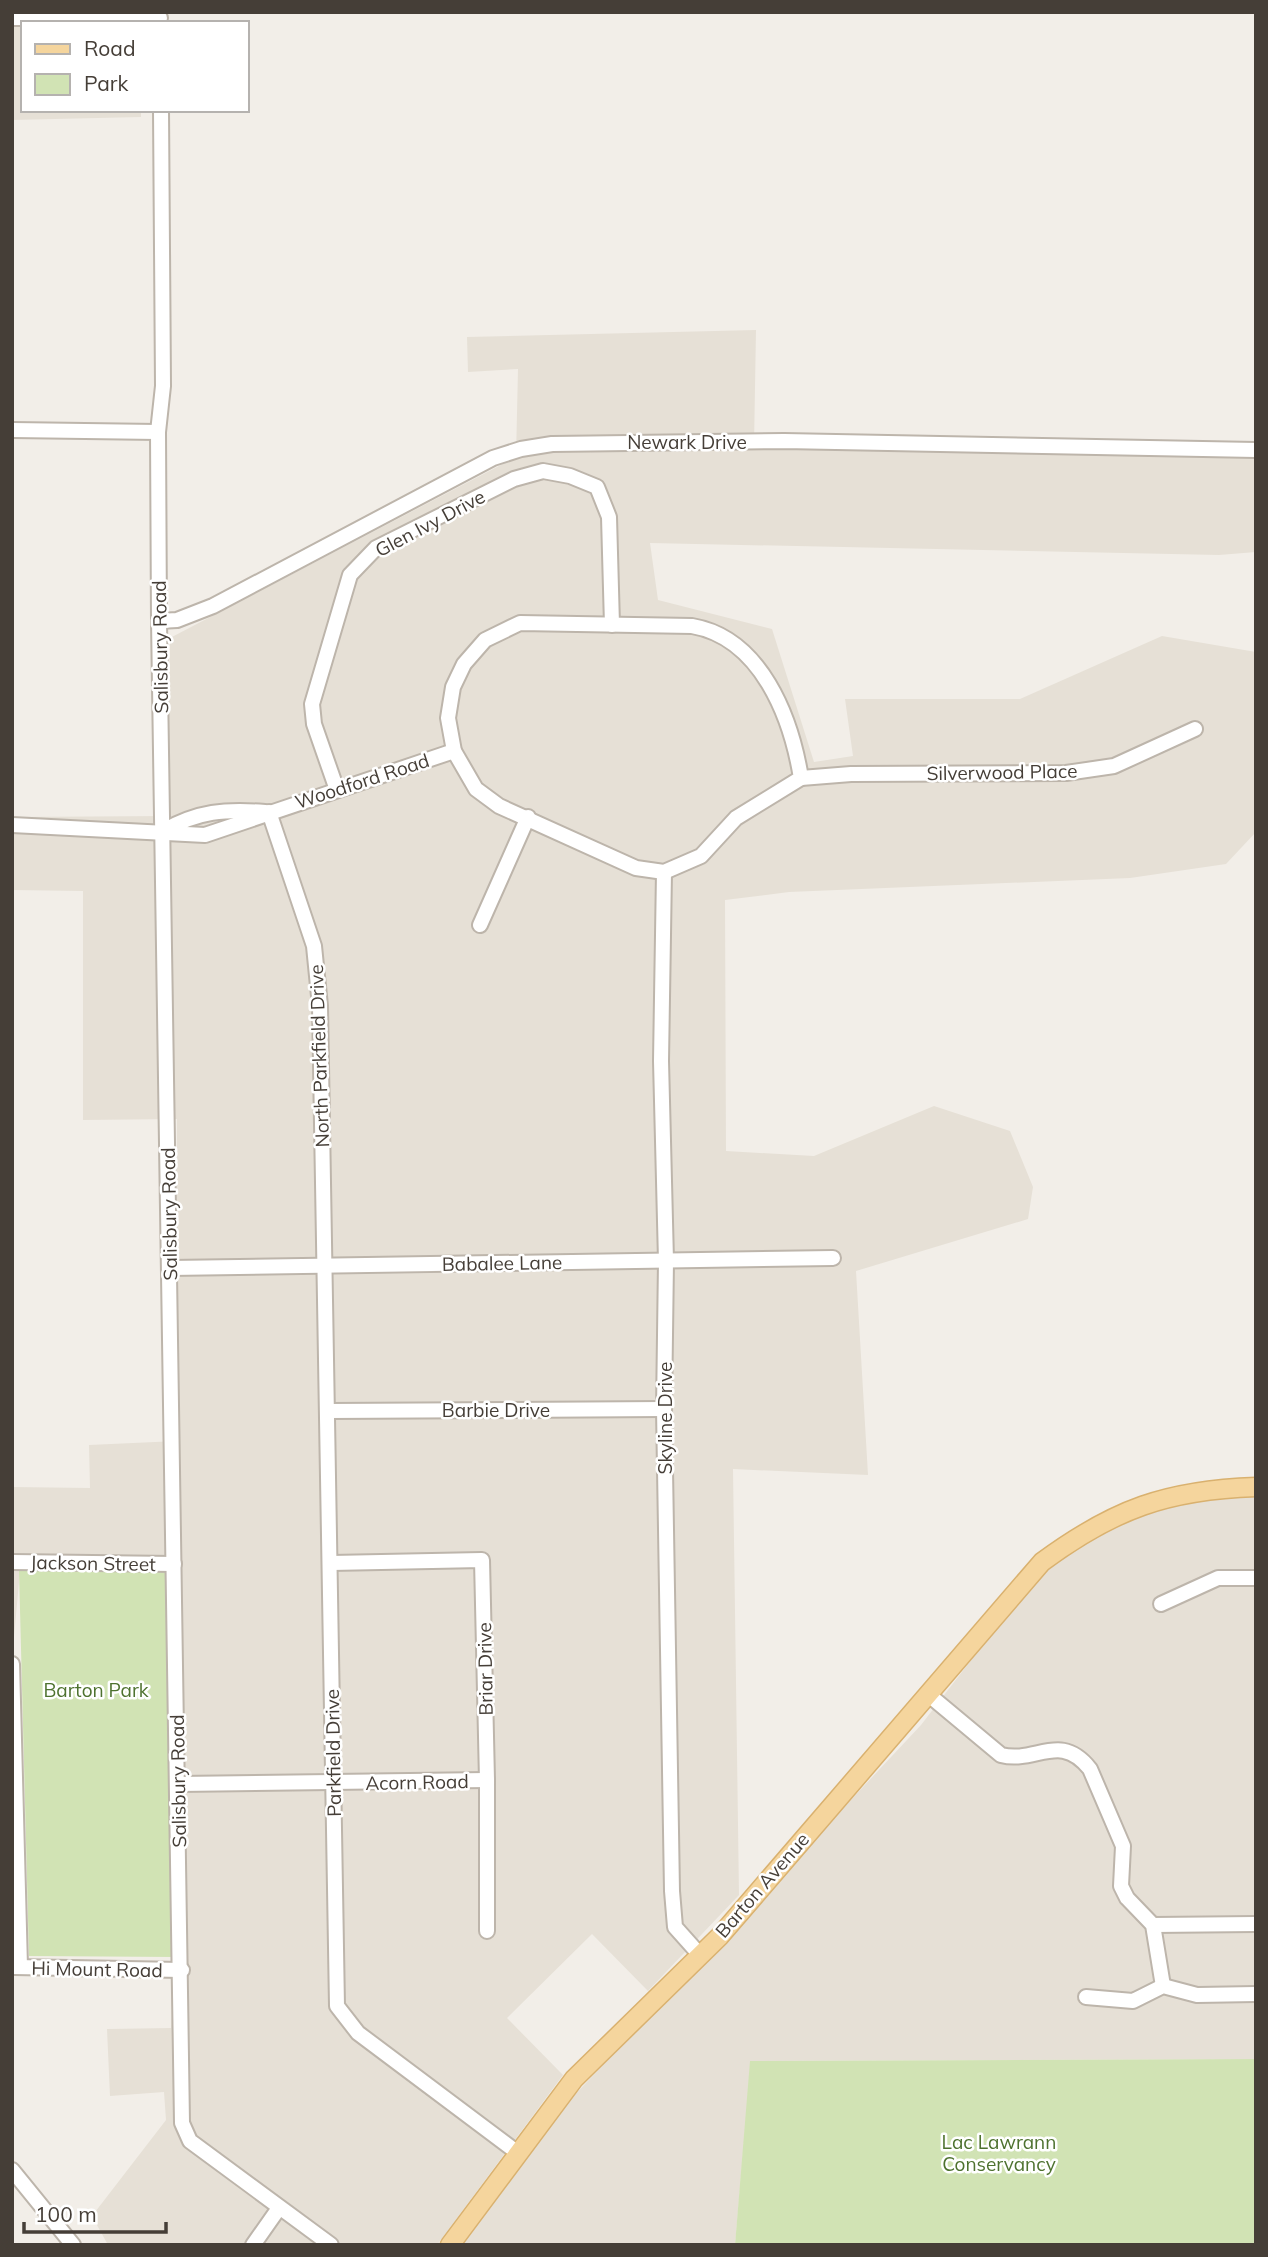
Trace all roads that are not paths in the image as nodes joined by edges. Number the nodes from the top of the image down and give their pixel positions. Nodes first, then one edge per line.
1 (12, 18) edge
2 (160, 18) edge
3 (161, 112) edge
4 (12, 430) edge
5 (158, 432) junction
6 (1256, 450) edge
7 (159, 621) junction
8 (612, 625) junction
9 (1195, 729) dead end
10 (454, 751) junction
11 (801, 778) junction
12 (337, 790) junction
13 (270, 812) junction
14 (528, 817) junction
15 (12, 825) edge
16 (163, 831) junction
17 (664, 872) junction
18 (480, 925) dead end
19 (834, 1258) dead end
20 (666, 1261) junction
21 (325, 1265) junction
22 (170, 1268) junction
23 (664, 1409) junction
24 (328, 1411) junction
25 (1256, 1487) edge
26 (12, 1562) edge
27 (331, 1563) junction
28 (173, 1564) junction
29 (1256, 1578) edge
30 (1161, 1604) dead end
31 (12, 1664) edge
32 (929, 1695) junction
33 (487, 1780) junction
34 (178, 1784) junction
35 (333, 1784) junction
36 (1256, 1924) edge
37 (1153, 1925) junction
38 (487, 1931) dead end
39 (701, 1955) junction
40 (16, 1967) edge
41 (181, 1970) junction
42 (1163, 1986) junction
43 (1256, 1994) edge
44 (1086, 1997) dead end
45 (518, 2153) junction
46 (12, 2170) edge
47 (279, 2208) junction
48 (73, 2245) edge
49 (253, 2245) edge
50 (331, 2245) edge
51 (450, 2245) edge

1 - 2 street
3 - 5 street, Salisbury Road
4 - 5 street
5 - 7 street, Salisbury Road
6 - 7 street, Newark Drive
7 - 16 street, Salisbury Road
8 - 10 street
8 - 11 street
8 - 12 street, Glen Ivy Drive
9 - 11 street, Silverwood Place
10 - 12 street, Woodford Road
10 - 14 street
11 - 17 street
12 - 13 street, Woodford Road
13 - 16 street, Woodford Road
13 - 16 street, Woodford Road
13 - 21 street, North Parkfield Drive
14 - 17 street
14 - 18 street
15 - 16 street, Woodford Road
16 - 22 street, Salisbury Road
17 - 20 street, Skyline Drive
19 - 20 street, Babalee Lane
20 - 21 street, Babalee Lane
20 - 23 street, Skyline Drive
21 - 22 street, Babalee Lane
21 - 24 street, Parkfield Drive
22 - 28 street, Salisbury Road
23 - 24 street, Barbie Drive
23 - 39 street, Skyline Drive
24 - 27 street, Parkfield Drive
25 - 32 main road, Barton Avenue
26 - 28 street, Jackson Street
27 - 33 street, Briar Drive
27 - 35 street, Parkfield Drive
28 - 34 street, Salisbury Road
29 - 30 street
31 - 40 street
32 - 37 street
32 - 39 main road, Barton Avenue
33 - 35 street, Acorn Road
33 - 38 street, Briar Drive
34 - 35 street, Acorn Road
34 - 41 street, Salisbury Road
35 - 45 street, Parkfield Drive
36 - 37 street
37 - 42 street
39 - 45 main road, Barton Avenue
40 - 41 street, Hi Mount Road
41 - 47 street, Salisbury Road
42 - 43 street
42 - 44 street
45 - 51 main road, Barton Avenue
46 - 48 street
47 - 49 street
47 - 50 street, Salisbury Road

